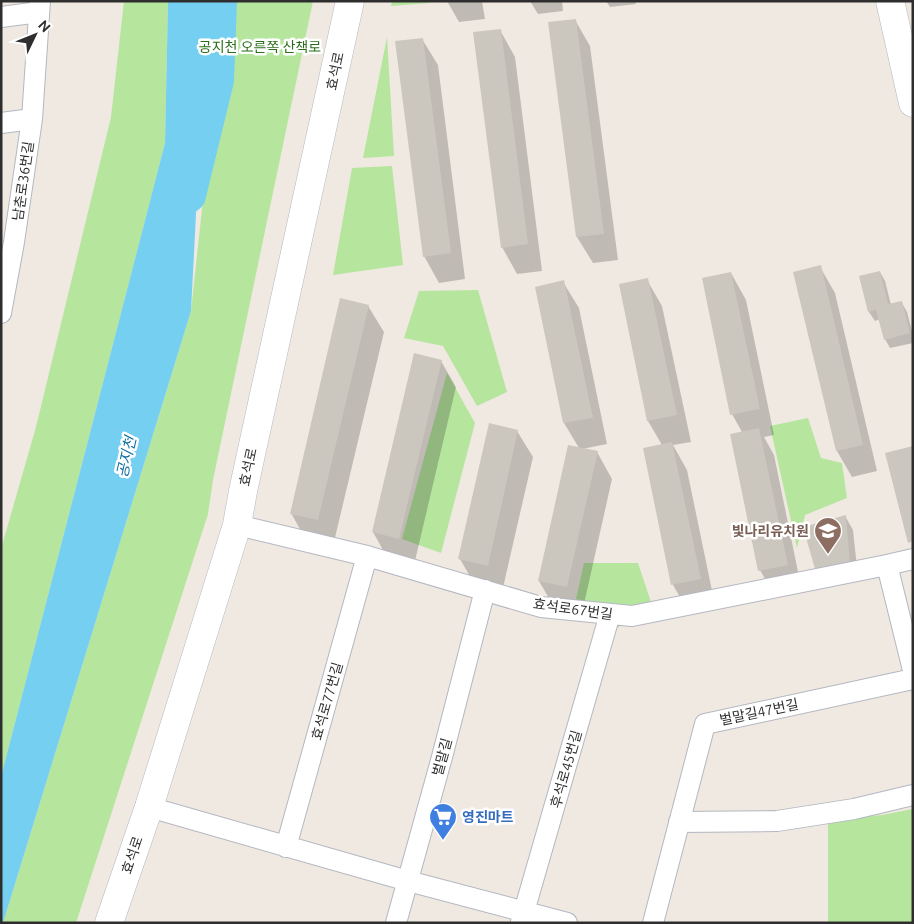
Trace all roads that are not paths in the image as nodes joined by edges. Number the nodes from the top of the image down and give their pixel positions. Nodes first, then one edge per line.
1 (350, 1) edge
2 (890, 1) edge
3 (40, 7) edge
4 (1, 17) edge
5 (913, 103) edge
6 (32, 119) junction
7 (1, 123) edge
8 (8, 243) edge
9 (1, 313) edge
10 (237, 525) junction
11 (367, 556) junction
12 (913, 558) edge
13 (887, 565) junction
14 (485, 590) junction
15 (610, 614) junction
16 (913, 670) edge
17 (913, 679) edge
18 (913, 795) edge
19 (149, 807) junction
20 (679, 822) junction
21 (286, 847) junction
22 (408, 881) junction
23 (523, 917) edge
24 (115, 921) edge
25 (396, 923) edge
26 (567, 923) edge
27 (653, 923) edge

1 - 10 street, 효석로
2 - 5 street
3 - 4 street, 남춘로36번길
3 - 6 street, 남춘로36번길
6 - 7 street, 남춘로36번길
6 - 8 street, 남춘로36번길
8 - 9 street, 남춘로36번길
10 - 11 street, 효석로67번길
10 - 19 street, 효석로
11 - 14 street, 효석로67번길
11 - 21 street, 효석로77번길
12 - 13 street, 효석로67번길
13 - 15 street, 효석로67번길
13 - 16 street
14 - 15 street, 효석로67번길
14 - 22 street, 벌말길
15 - 23 street, 후석로45번길
17 - 20 street, 벌말길47번길
18 - 20 street
19 - 21 street
19 - 24 street, 효석로
20 - 27 street, 벌말길47번길
21 - 22 street
22 - 23 street
22 - 25 street, 벌말길
23 - 26 street

